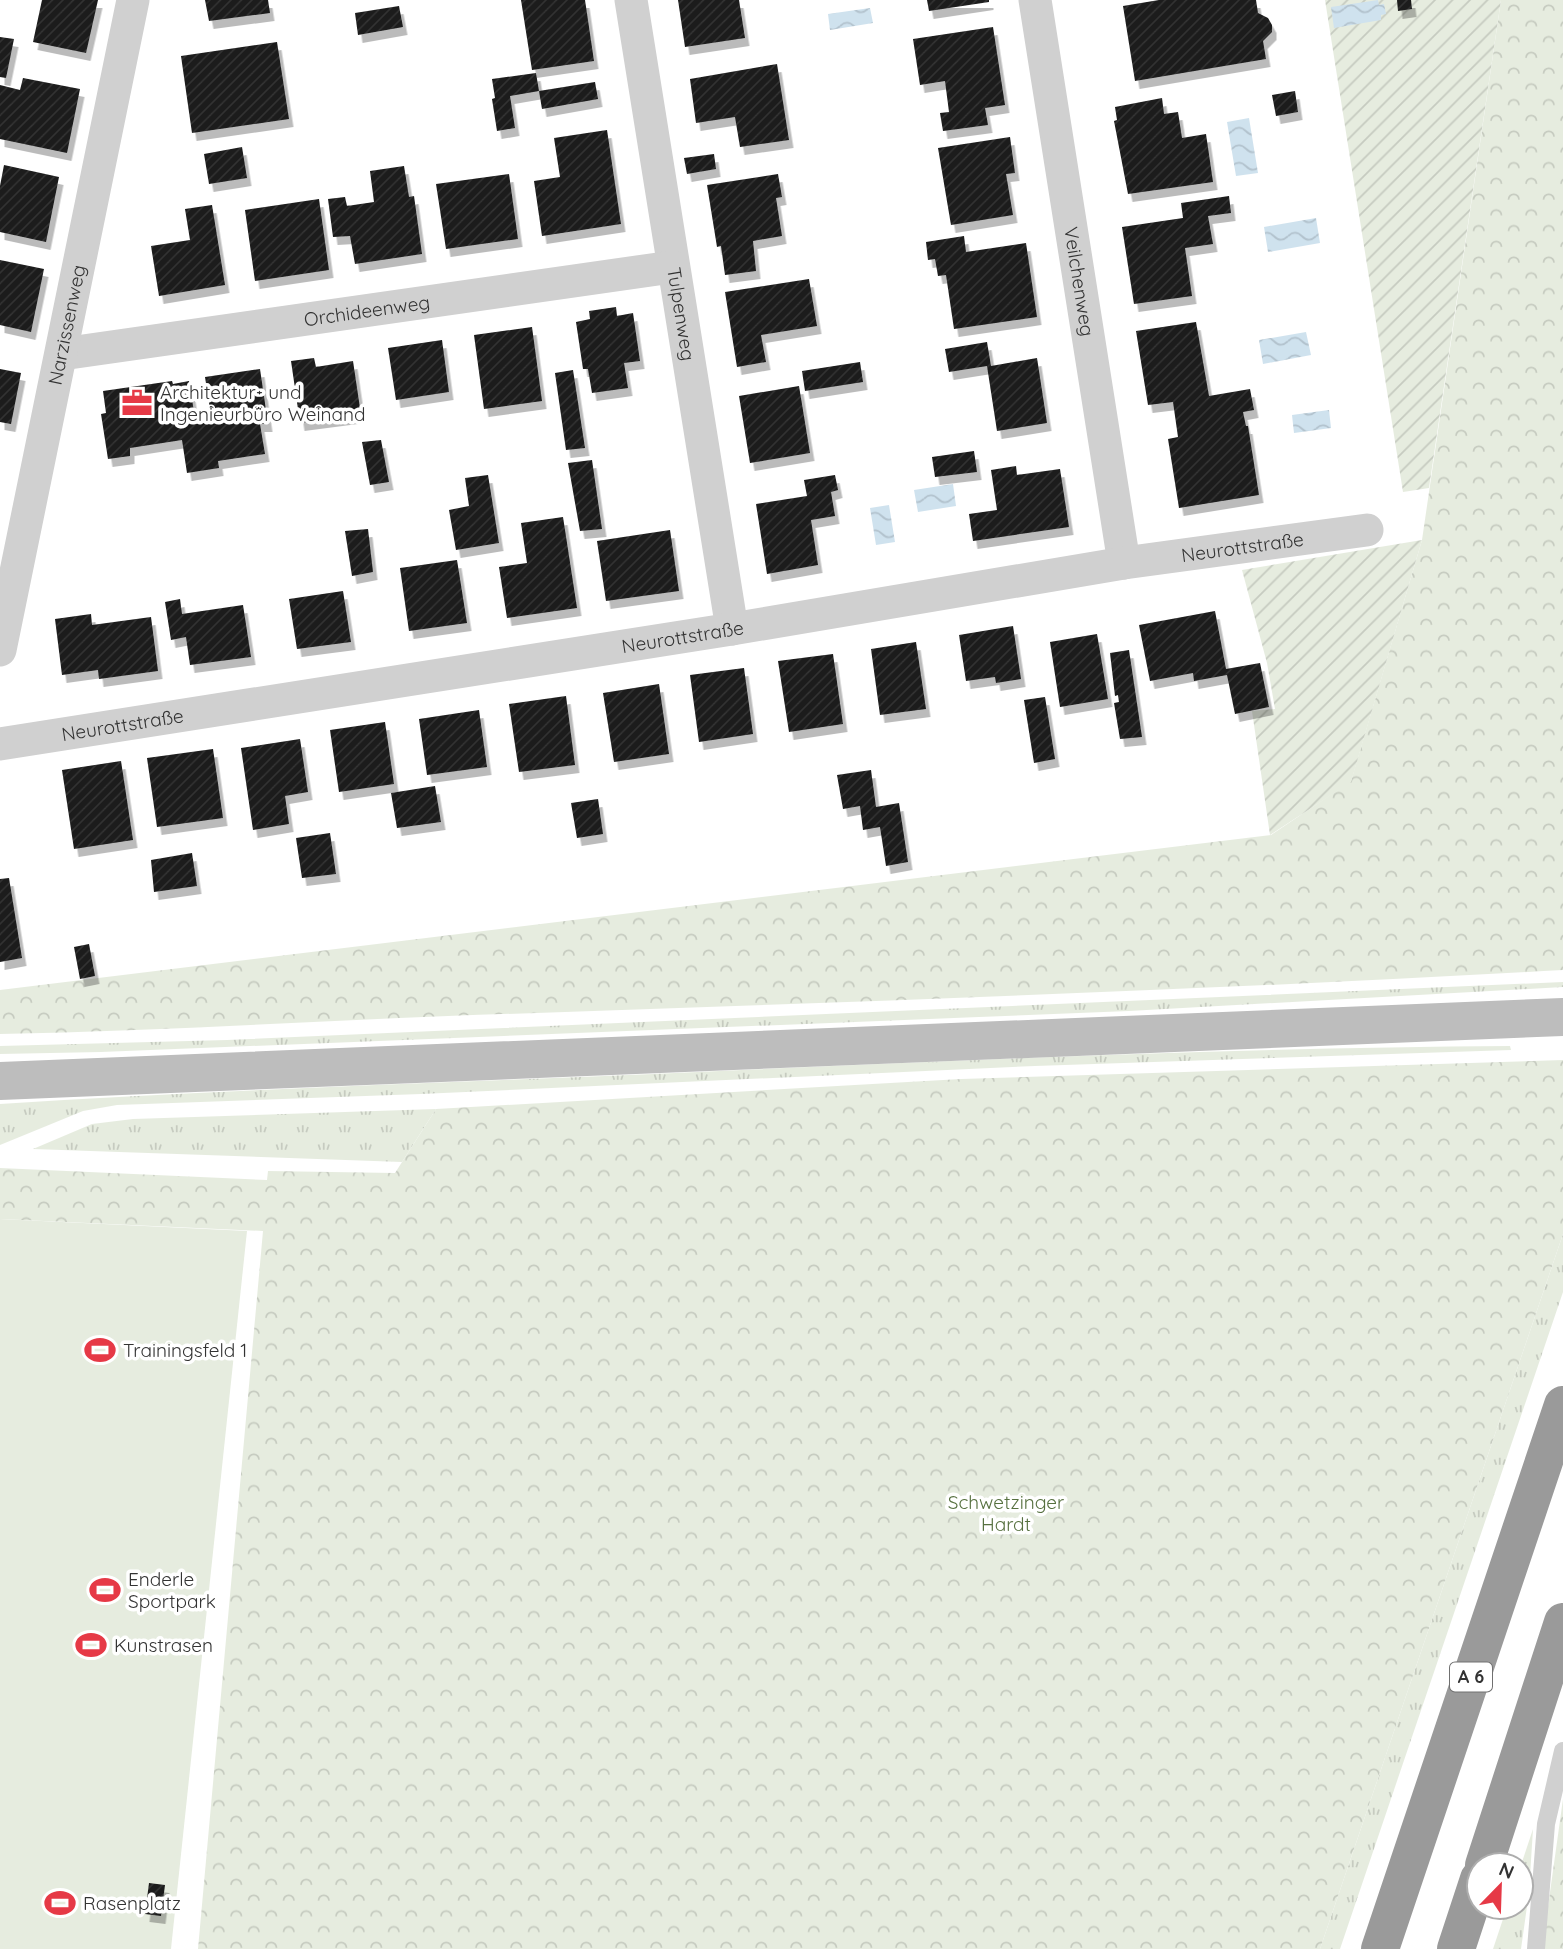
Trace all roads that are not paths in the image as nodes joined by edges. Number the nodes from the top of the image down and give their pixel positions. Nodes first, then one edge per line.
1 (133, 0) edge
2 (631, 0) edge
3 (1035, 0) edge
4 (672, 267) junction
5 (62, 354) junction
6 (1367, 530) dead end
7 (1124, 563) junction
8 (732, 629) junction
9 (0, 650) edge
10 (0, 744) edge
11 (1563, 1017) edge
12 (0, 1081) edge
13 (1563, 1405) edge
14 (1563, 1622) edge
15 (1563, 1751) edge
16 (1488, 1851) edge
17 (1465, 1921) edge
18 (1380, 1949) edge
19 (1456, 1949) edge
20 (1536, 1949) edge

1 - 5 street, Narzissenweg
2 - 4 street, Tulpenweg
3 - 7 street, Veilchenweg
4 - 5 street, Orchideenweg
4 - 8 street, Tulpenweg
5 - 9 street, Narzissenweg
6 - 7 street, Neurottstraße
7 - 8 street, Neurottstraße
8 - 10 street, Neurottstraße
11 - 12 street
13 - 18 highway, A 6
14 - 16 highway
15 - 20 lane
17 - 19 highway

